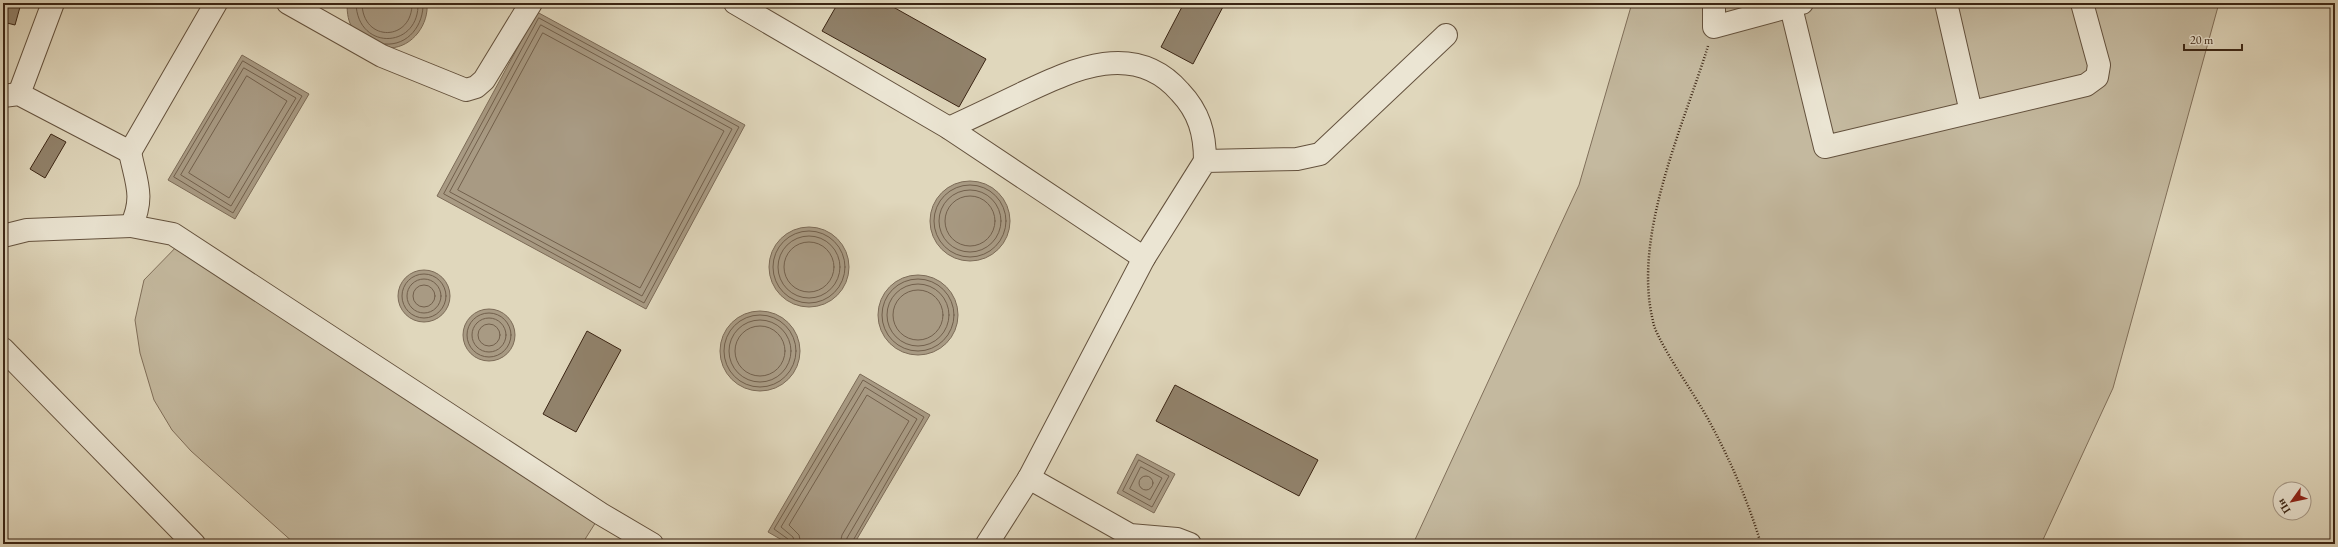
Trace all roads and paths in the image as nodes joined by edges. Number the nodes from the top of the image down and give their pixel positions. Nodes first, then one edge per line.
1 (53, 3) edge
2 (216, 3) edge
3 (288, 3) edge
4 (531, 3) edge
5 (736, 3) edge
6 (1714, 3) edge
7 (1946, 3) edge
8 (2082, 3) edge
9 (1794, 4) edge
10 (1714, 27) junction
11 (1446, 35) dead end
12 (11, 95) edge
13 (1971, 112) junction
14 (949, 128) junction
15 (130, 152) junction
16 (1205, 160) junction
17 (131, 226) junction
18 (3, 236) edge
19 (1144, 258) junction
20 (3, 349) edge
21 (1029, 478) junction
22 (194, 544) edge
23 (652, 544) edge
24 (987, 544) edge
25 (1190, 544) edge
26 (1761, 544) edge

1 - 12 lane
2 - 15 lane
3 - 4 lane
5 - 14 lane
6 - 10 lane
7 - 13 lane
8 - 13 lane
9 - 10 lane
9 - 13 lane
10 - 26 path
11 - 16 lane
12 - 15 lane
14 - 16 lane
14 - 19 lane
15 - 17 lane
16 - 19 lane
17 - 18 lane
17 - 23 lane
19 - 21 lane
20 - 22 lane
21 - 24 lane
21 - 25 lane

